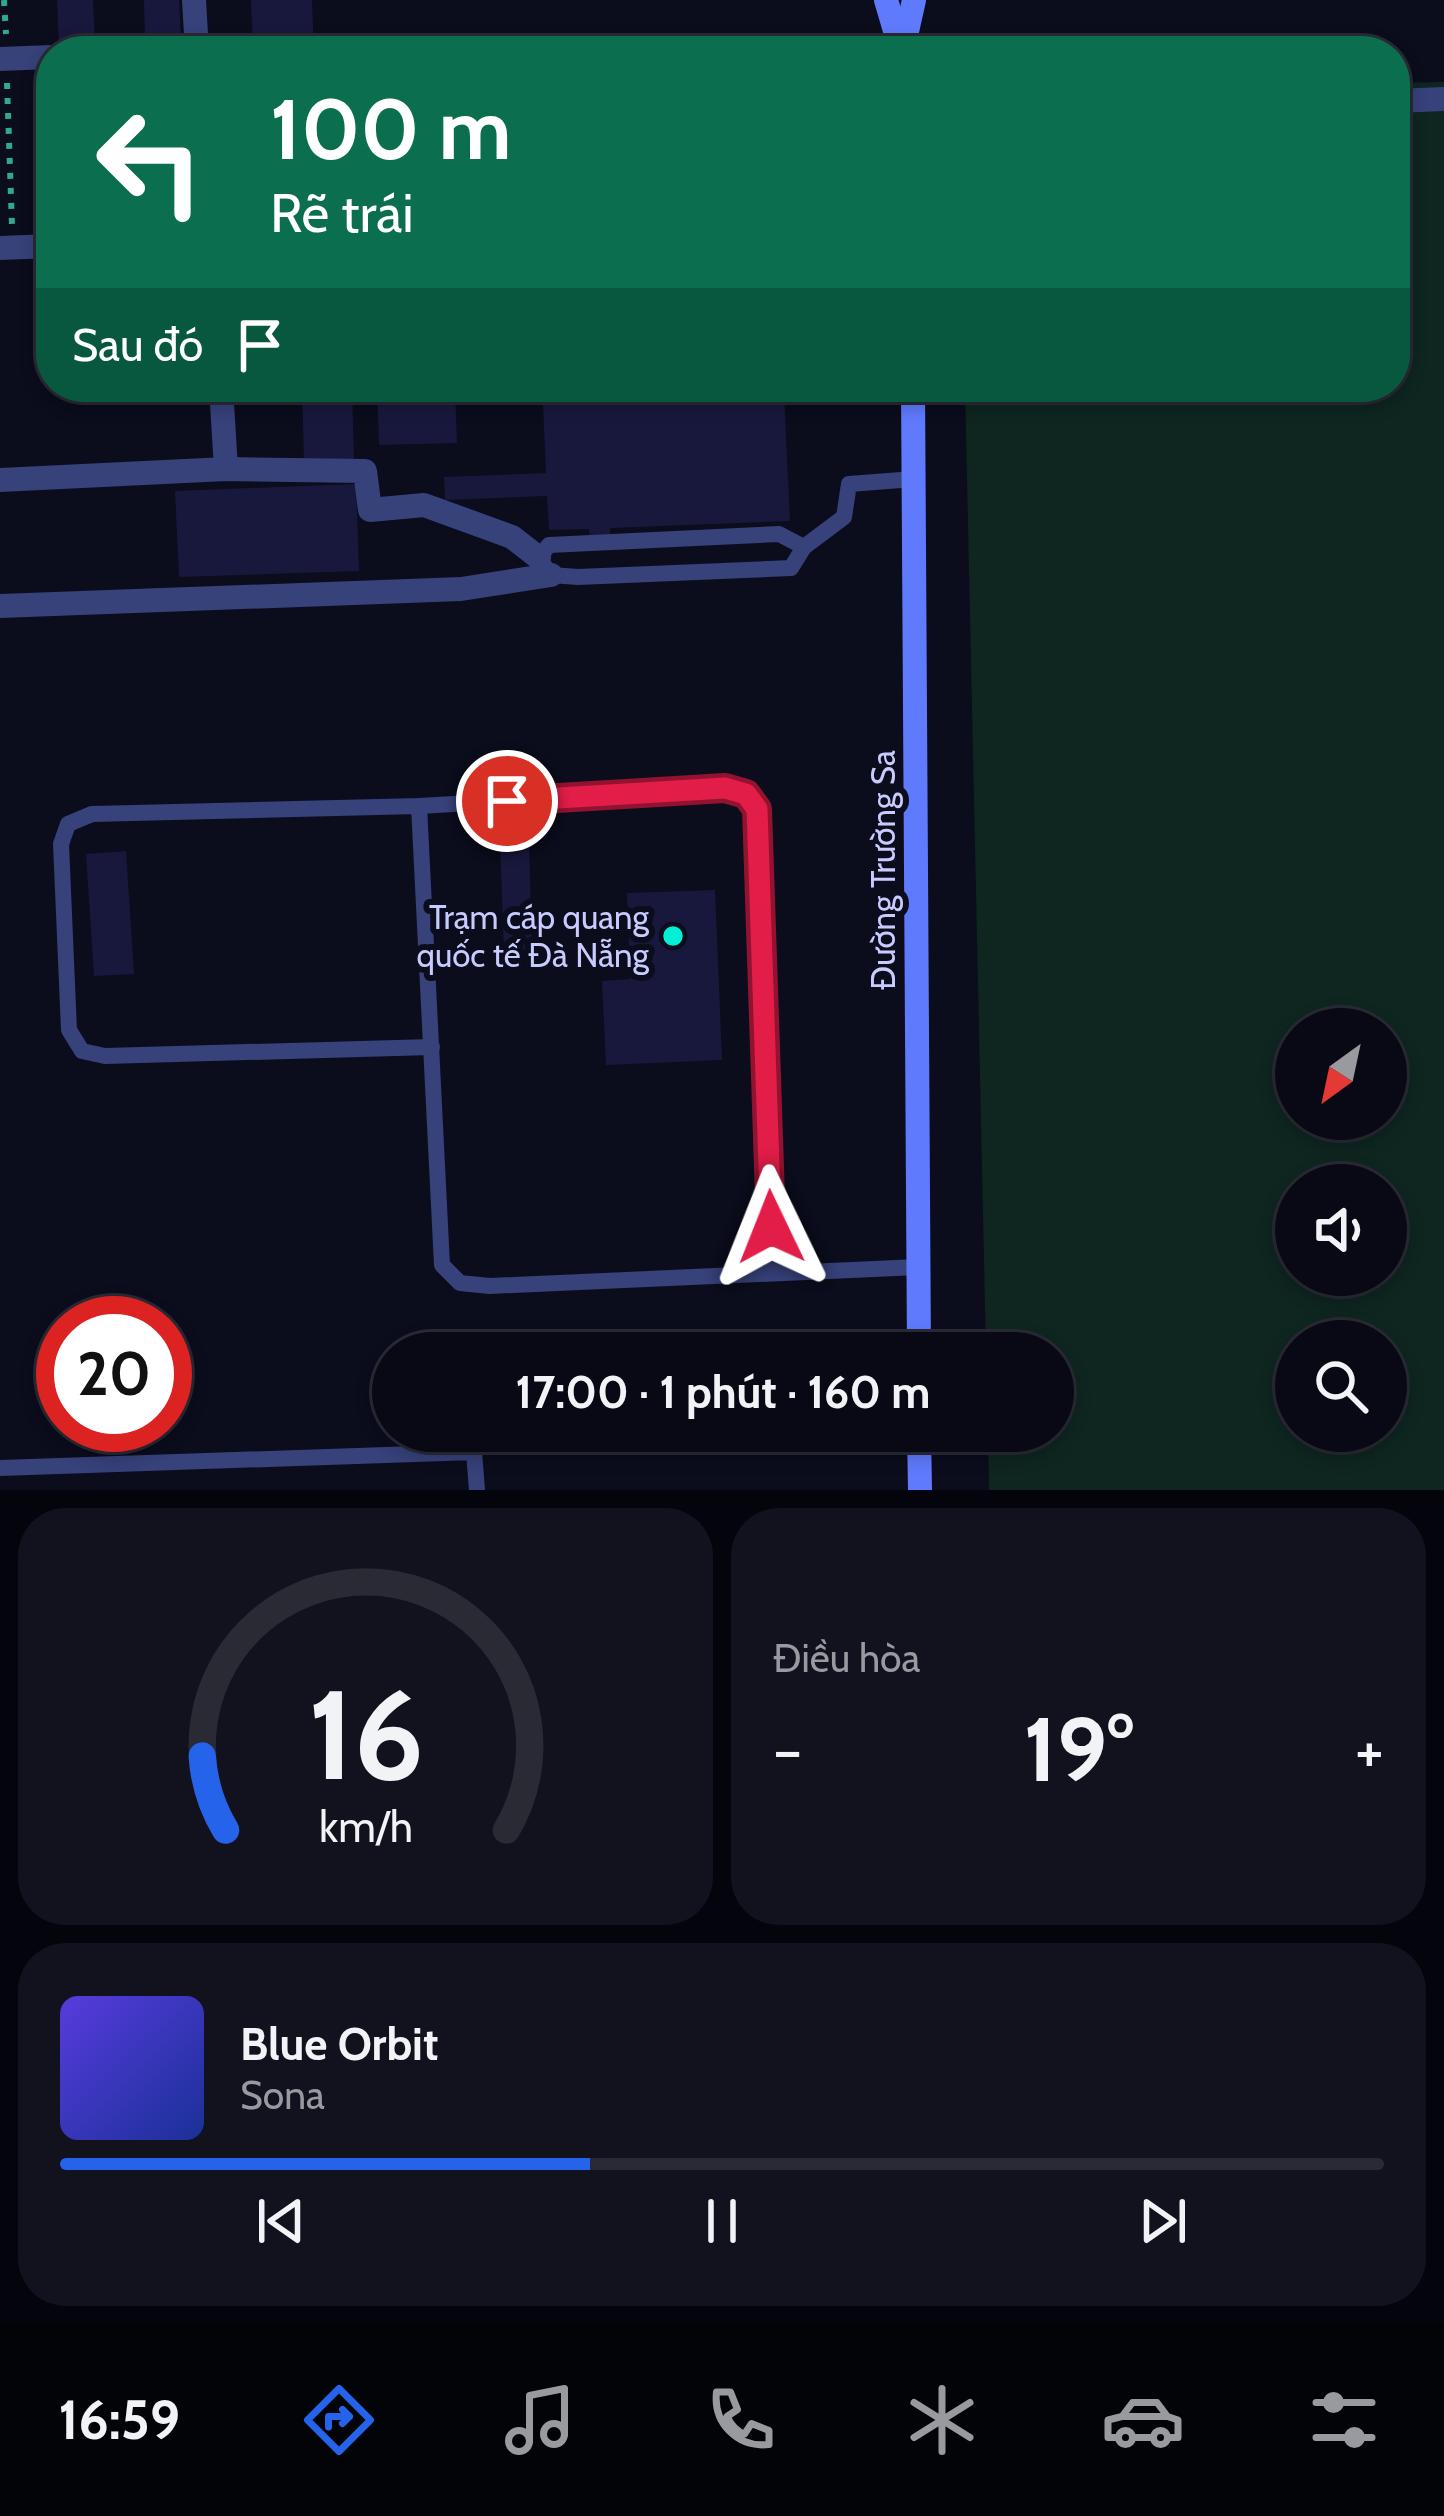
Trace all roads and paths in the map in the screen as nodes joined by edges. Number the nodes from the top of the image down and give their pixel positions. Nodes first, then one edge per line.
1 (4, 0) edge
2 (194, 0) edge
3 (886, 0) edge
4 (914, 0) edge
5 (196, 36) edge
6 (897, 36) edge
7 (906, 36) edge
8 (36, 58) edge
9 (3, 59) edge
10 (1444, 99) edge
11 (1410, 100) edge
12 (36, 247) edge
13 (6, 248) edge
14 (222, 402) edge
15 (913, 402) edge
16 (226, 469) junction
17 (914, 479) junction
18 (0, 480) edge
19 (804, 547) junction
20 (545, 567) junction
21 (0, 607) edge
22 (419, 806) junction
23 (432, 1047) junction
24 (919, 1267) junction
25 (773, 1273) junction
26 (919, 1332) edge
27 (920, 1452) edge
28 (0, 1468) edge
29 (477, 1490) edge
30 (920, 1490) edge

1 - 9 path
2 - 5 street
3 - 6 main road
4 - 7 main road
8 - 9 street
9 - 13 path
10 - 11 street
12 - 13 street
14 - 16 street
15 - 17 main road, Đường Trường Sa
16 - 18 street
16 - 20 street
17 - 19 lane
17 - 24 main road, Đường Trường Sa
19 - 20 lane
19 - 20 lane
20 - 21 street
22 - 23 lane
22 - 23 lane
22 - 25 lane
23 - 25 lane
24 - 25 lane
24 - 26 main road, Đường Trường Sa
27 - 30 main road
28 - 29 lane

